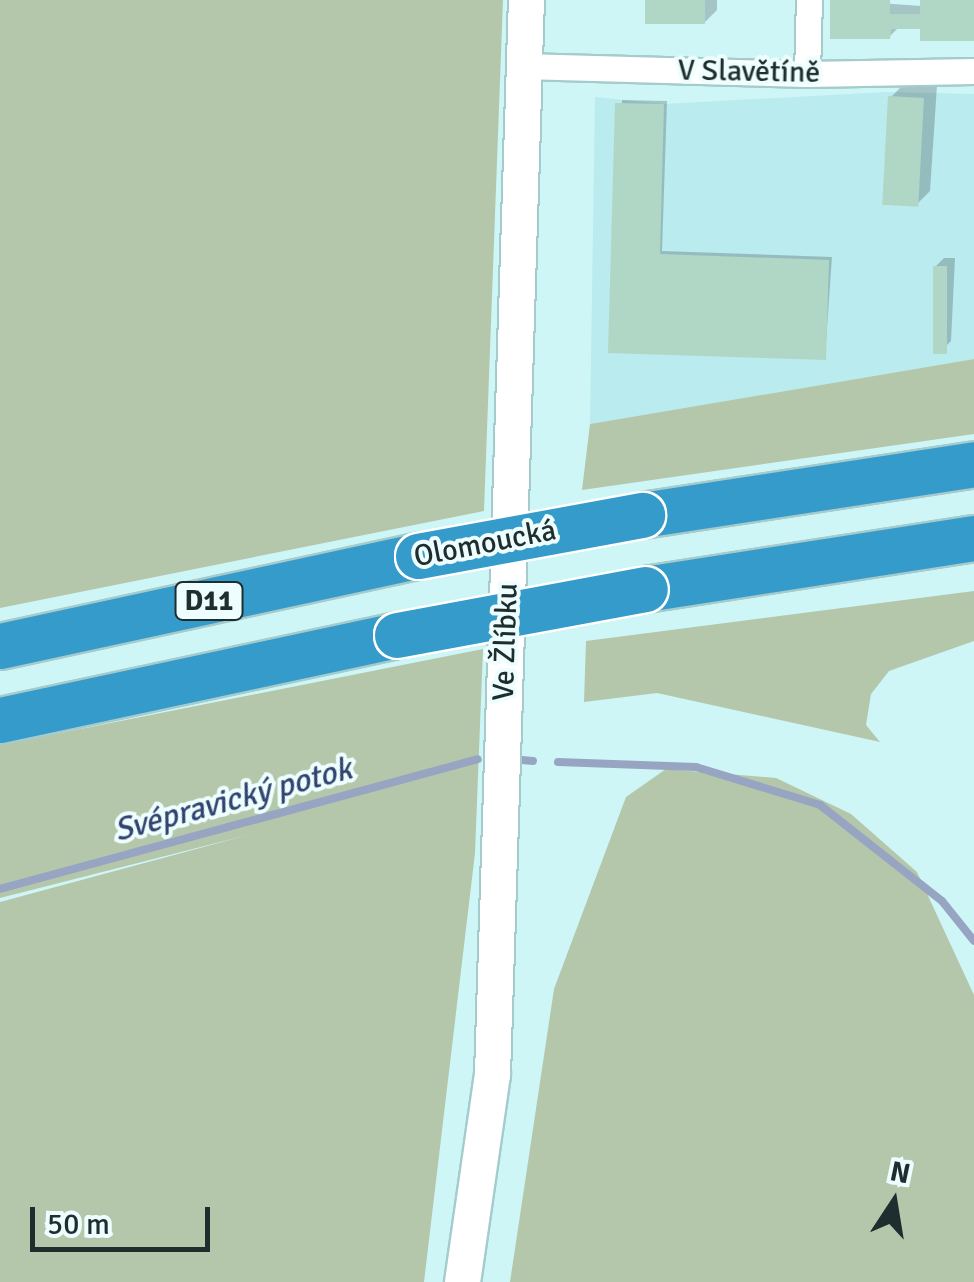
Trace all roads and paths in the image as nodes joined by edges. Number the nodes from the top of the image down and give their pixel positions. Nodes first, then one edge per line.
1 (526, 0) edge
2 (809, 0) edge
3 (524, 66) junction
4 (974, 70) edge
5 (807, 74) junction
6 (974, 464) edge
7 (974, 538) edge
8 (0, 646) edge
9 (0, 720) edge
10 (462, 1282) edge

1 - 3 street, Ve Žlíbku
2 - 5 street, V Slavětíně
3 - 5 street, V Slavětíně
3 - 10 street, Ve Žlíbku
4 - 5 street, V Slavětíně
6 - 8 highway, Olomoucká / D11, bridge
7 - 9 highway, D11, bridge

